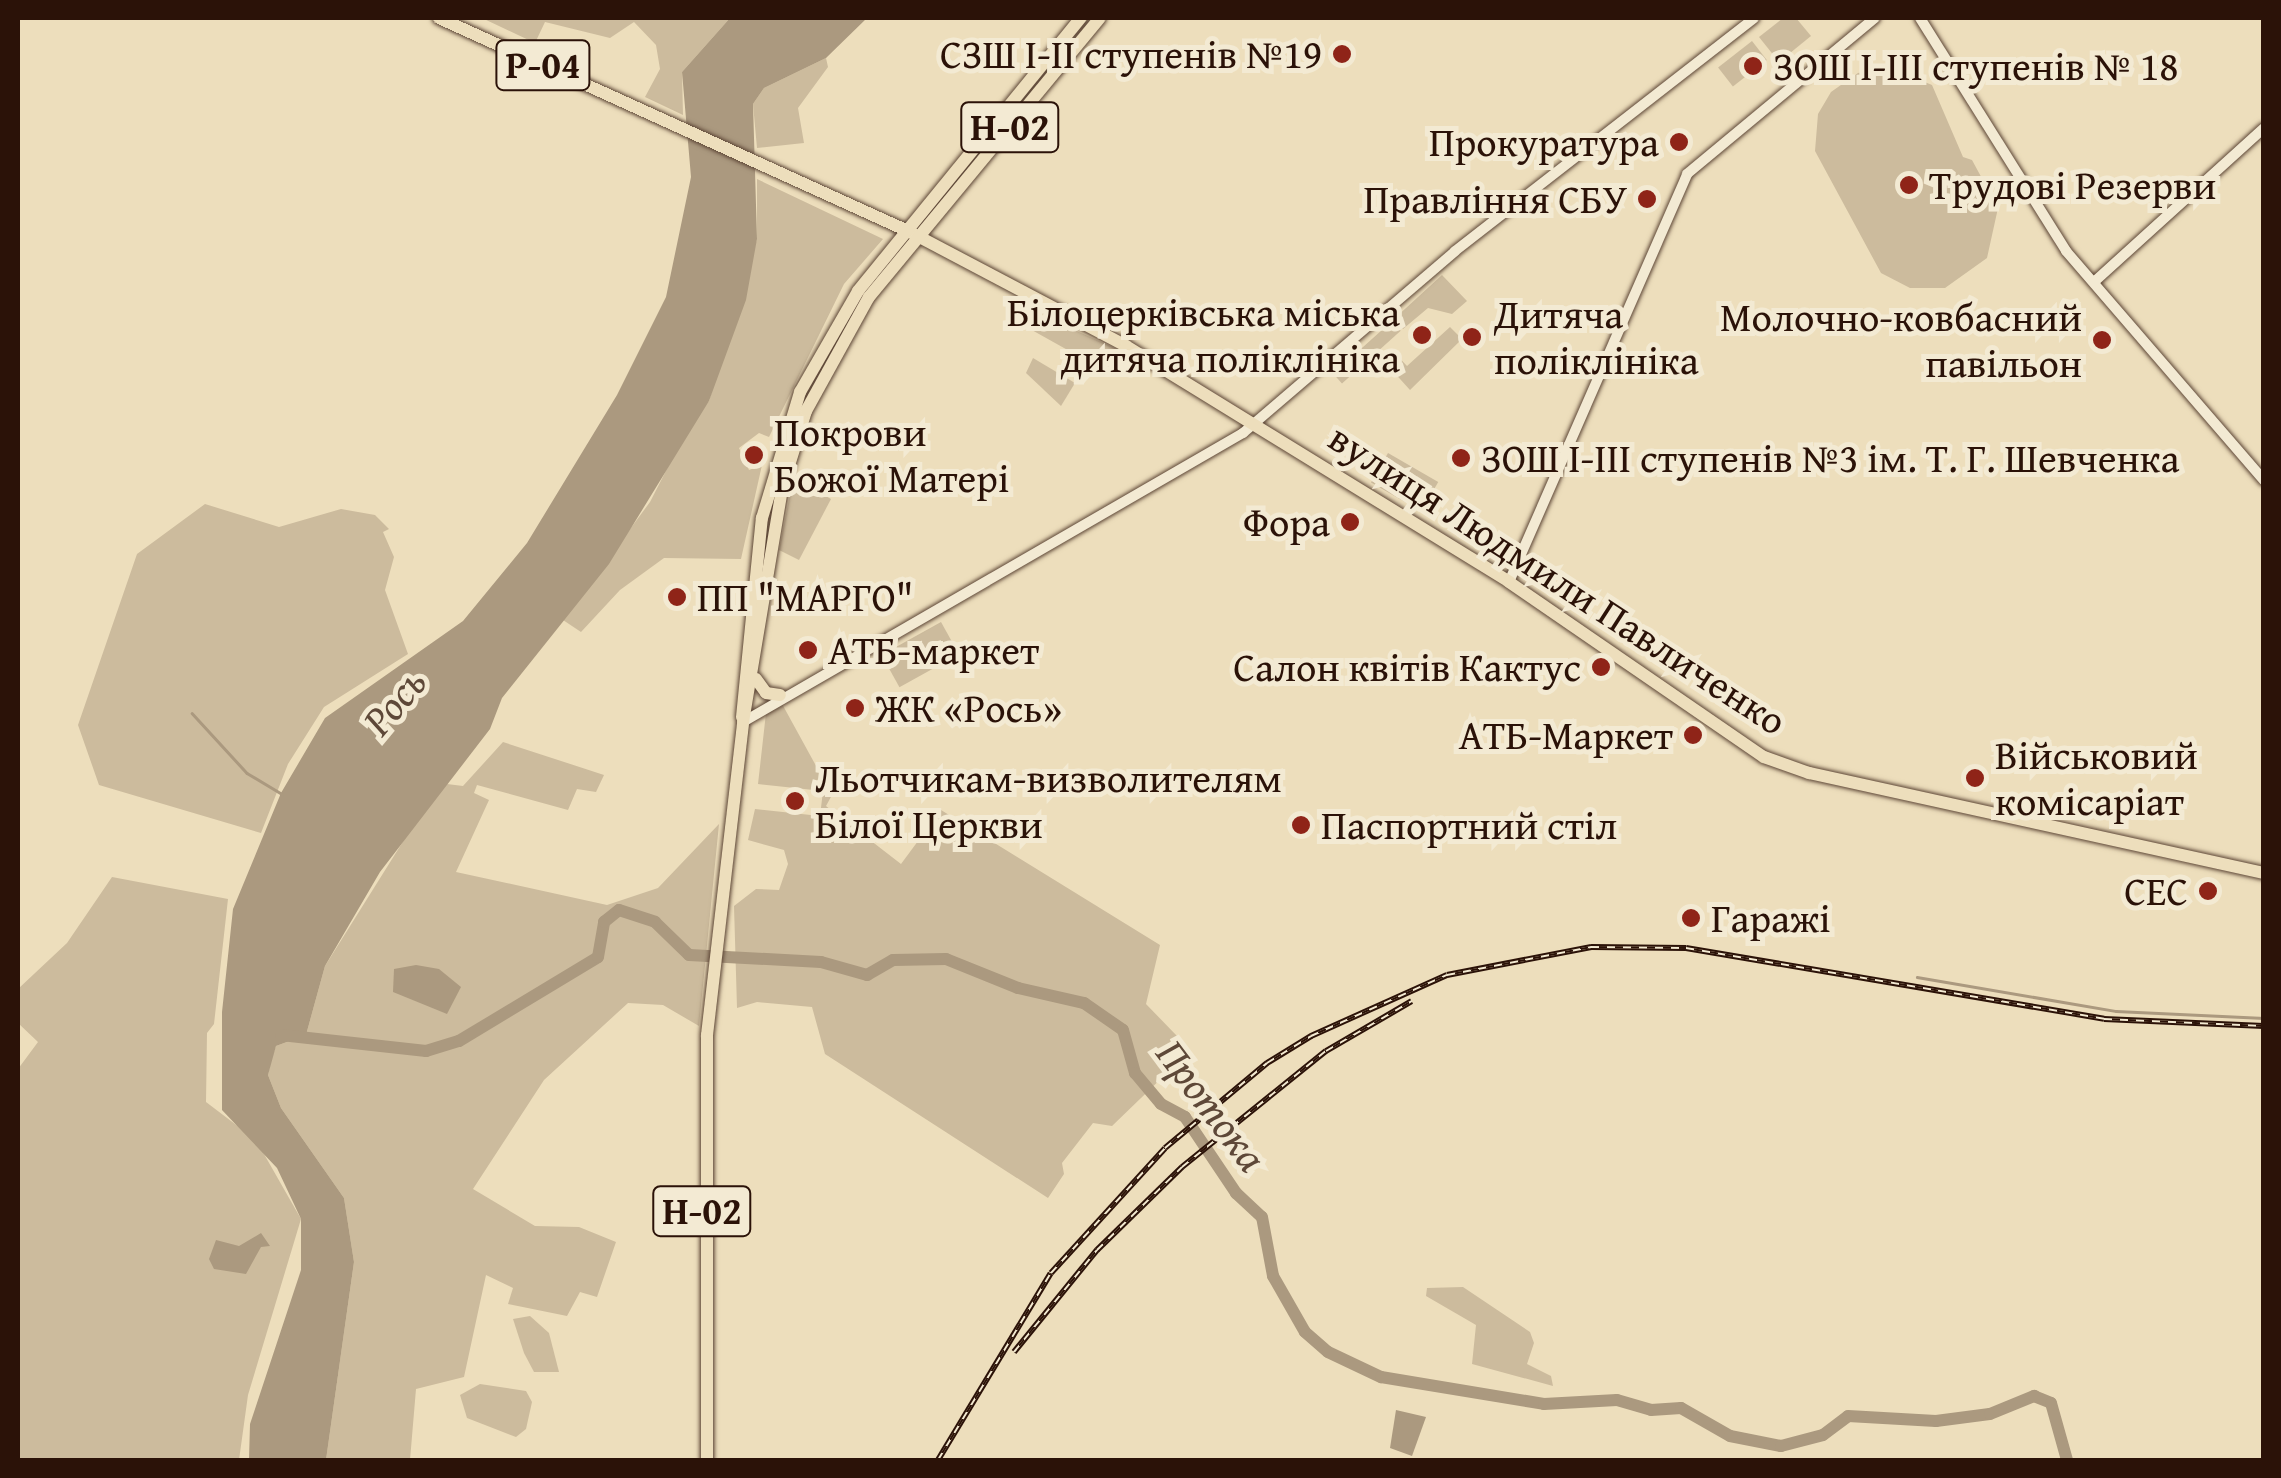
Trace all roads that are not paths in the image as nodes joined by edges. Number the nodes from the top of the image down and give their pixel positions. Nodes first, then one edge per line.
1 (439, 18) edge
2 (1082, 18) edge
3 (1100, 18) edge
4 (1754, 18) edge
5 (1875, 18) edge
6 (1920, 18) edge
7 (2264, 128) edge
8 (915, 234) junction
9 (2094, 282) junction
10 (1258, 422) junction
11 (2264, 480) edge
12 (1515, 566) junction
13 (1496, 574) junction
14 (1515, 586) junction
15 (756, 674) junction
16 (780, 695) junction
17 (743, 722) junction
18 (2262, 871) edge
19 (706, 1453) edge

1 - 8 main road, Р-04
2 - 8 main road, Н-02
3 - 8 main road, Н-02
4 - 10 street
5 - 12 street
6 - 9 street
7 - 9 street
8 - 10 main road, вулиця Людмили Павличенко
8 - 15 main road, Н-02
8 - 17 main road, Н-02
9 - 11 street
10 - 13 main road, вулиця Людмили Павличенко
10 - 16 street
12 - 13 street
12 - 14 street
13 - 14 main road, вулиця Людмили Павличенко
14 - 18 main road, вулиця Людмили Павличенко
15 - 16 main road
15 - 17 main road, Н-02
16 - 17 street
17 - 19 main road, Н-02

